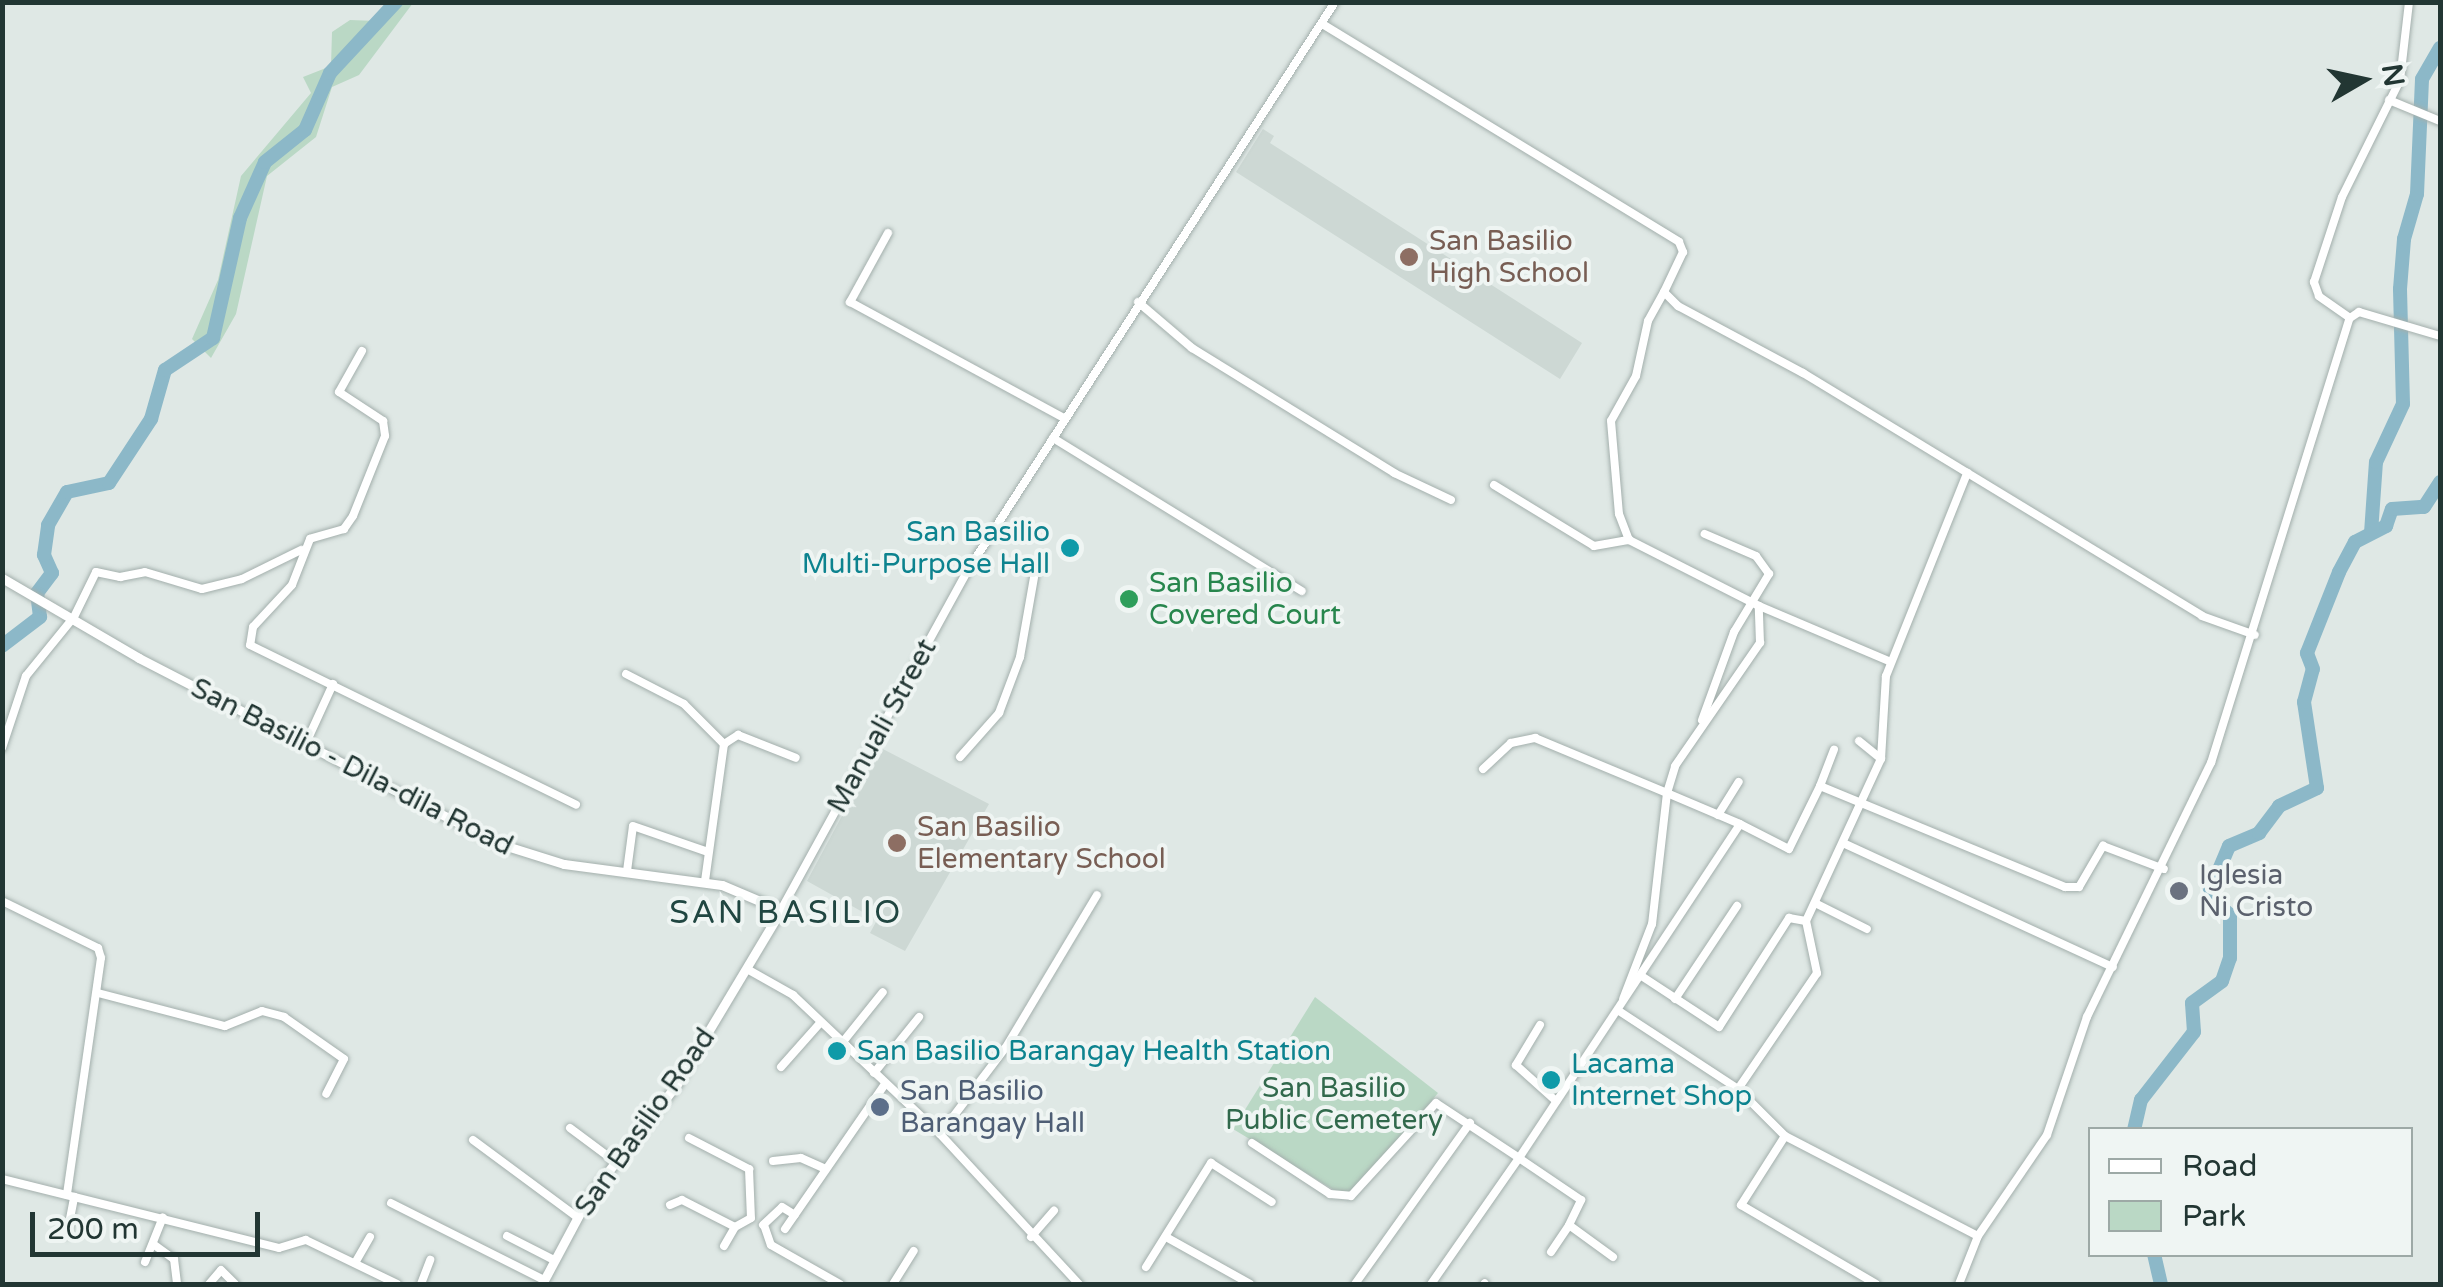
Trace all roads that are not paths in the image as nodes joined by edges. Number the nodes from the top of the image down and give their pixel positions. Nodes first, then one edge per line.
1 (1335, 2) edge
2 (2398, 2) edge
3 (2409, 6) edge
4 (1324, 25) junction
5 (2390, 100) junction
6 (2440, 122) edge
7 (888, 232) dead end
8 (1664, 292) junction
9 (1138, 302) junction
10 (2350, 318) junction
11 (2440, 336) edge
12 (362, 351) dead end
13 (1064, 418) junction
14 (1052, 438) junction
15 (1967, 472) junction
16 (1494, 486) dead end
17 (1451, 500) dead end
18 (1705, 534) dead end
19 (1630, 540) junction
20 (302, 550) junction
21 (1035, 572) dead end
22 (2, 578) edge
23 (1302, 591) dead end
24 (1756, 604) junction
25 (74, 617) junction
26 (2255, 634) junction
27 (1891, 662) junction
28 (626, 674) dead end
29 (333, 684) junction
30 (1697, 732) junction
31 (1859, 741) dead end
32 (306, 743) junction
33 (724, 744) junction
34 (2, 748) edge
35 (1834, 750) dead end
36 (960, 757) dead end
37 (796, 758) dead end
38 (1881, 759) junction
39 (1483, 769) dead end
40 (1739, 782) dead end
41 (1820, 786) junction
42 (1667, 793) junction
43 (1863, 802) junction
44 (576, 805) dead end
45 (1718, 815) junction
46 (1740, 824) junction
47 (1844, 843) junction
48 (708, 852) junction
49 (2164, 868) junction
50 (626, 871) junction
51 (706, 881) junction
52 (1097, 895) dead end
53 (2, 900) edge
54 (1815, 903) junction
55 (1736, 906) dead end
56 (781, 910) junction
57 (1806, 921) junction
58 (1867, 928) dead end
59 (2113, 967) junction
60 (747, 969) junction
61 (1635, 970) junction
62 (1643, 978) junction
63 (883, 992) dead end
64 (98, 993) junction
65 (1675, 1000) junction
66 (1621, 1007) junction
67 (919, 1017) dead end
68 (821, 1022) junction
69 (1540, 1025) dead end
70 (842, 1043) junction
71 (782, 1067) dead end
72 (874, 1073) junction
73 (885, 1084) junction
74 (1738, 1089) junction
75 (326, 1094) dead end
76 (1556, 1102) junction
77 (1470, 1123) junction
78 (570, 1128) dead end
79 (940, 1134) junction
80 (1786, 1136) junction
81 (689, 1138) dead end
82 (473, 1140) dead end
83 (1252, 1143) dead end
84 (1519, 1158) junction
85 (773, 1161) dead end
86 (617, 1162) junction
87 (826, 1169) junction
88 (2, 1178) edge
89 (70, 1196) junction
90 (1272, 1202) dead end
91 (391, 1203) dead end
92 (670, 1205) dead end
93 (1054, 1211) dead end
94 (795, 1215) junction
95 (164, 1217) junction
96 (577, 1217) junction
97 (751, 1218) junction
98 (764, 1225) junction
99 (1570, 1225) junction
100 (735, 1228) junction
101 (786, 1230) dead end
102 (67, 1234) dead end
103 (507, 1236) dead end
104 (1978, 1236) junction
105 (370, 1237) dead end
106 (1032, 1237) junction
107 (1166, 1237) junction
108 (153, 1244) junction
109 (724, 1246) dead end
110 (914, 1251) dead end
111 (1551, 1252) dead end
112 (1614, 1257) dead end
113 (430, 1260) dead end
114 (554, 1260) junction
115 (145, 1262) dead end
116 (355, 1263) junction
117 (1146, 1266) dead end
118 (178, 1282) edge
119 (543, 1282) edge
120 (190, 1284) edge
121 (209, 1284) edge
122 (235, 1284) edge
123 (398, 1284) edge
124 (421, 1284) edge
125 (840, 1284) edge
126 (894, 1284) edge
127 (1079, 1284) edge
128 (1250, 1284) edge
129 (1356, 1284) edge
130 (1430, 1284) edge
131 (1876, 1284) edge
132 (1960, 1284) edge

1 - 4 street, Manuali Street
2 - 3 street
3 - 5 street
4 - 8 street
4 - 9 street, Manuali Street
5 - 6 street
5 - 10 street
7 - 13 street
8 - 15 street
8 - 19 street
9 - 13 street, Manuali Street
9 - 17 street
10 - 11 street
10 - 26 street
12 - 20 street
13 - 14 street, Manuali Street
14 - 23 street
14 - 56 street, Manuali Street
15 - 26 street
15 - 27 street
16 - 19 street
18 - 24 street
19 - 24 street
20 - 25 street
20 - 29 street
21 - 36 street
22 - 25 street, San Basilio - Dila-dila Road
24 - 27 street
24 - 30 street
24 - 30 street
25 - 32 street, San Basilio - Dila-dila Road
25 - 34 street
26 - 49 street
27 - 38 street
28 - 33 street
29 - 32 street
29 - 44 street
30 - 42 street
31 - 38 street
32 - 50 street, San Basilio - Dila-dila Road
33 - 37 street
33 - 48 street
35 - 41 street
38 - 43 street
39 - 42 street
40 - 45 street
41 - 43 street
41 - 46 street
42 - 45 street
42 - 61 street
43 - 47 street
43 - 49 street
45 - 46 street
46 - 62 street
47 - 54 street
47 - 59 street
48 - 50 street
48 - 51 street
49 - 59 street
50 - 51 street, San Basilio - Dila-dila Road
51 - 56 street, San Basilio - Dila-dila Road
52 - 79 street
53 - 64 street
54 - 57 street
54 - 58 street
55 - 65 street
56 - 60 street, San Basilio Road
57 - 65 street
57 - 74 street
59 - 104 street
60 - 68 street
60 - 86 street, San Basilio Road
61 - 62 street
61 - 66 street
62 - 65 street
62 - 66 street
63 - 70 street
64 - 75 street
64 - 89 street
66 - 74 street
66 - 76 street
67 - 72 street
68 - 70 street
68 - 71 street
69 - 76 street
70 - 72 street
72 - 73 street
73 - 79 street
73 - 87 street
74 - 80 street
76 - 84 street
77 - 83 street
77 - 84 street
77 - 129 street
78 - 86 street
79 - 106 street
80 - 104 street
80 - 131 street
81 - 97 street
82 - 96 street
84 - 99 street
84 - 130 street
85 - 87 street
86 - 96 street, San Basilio Road
87 - 94 street
88 - 89 street
89 - 95 street
89 - 102 street
90 - 107 street
91 - 119 street
92 - 100 street
93 - 106 street
94 - 98 street
94 - 101 street
95 - 108 street
95 - 116 street
96 - 114 street, San Basilio Road
97 - 98 street
97 - 100 street
98 - 125 street
99 - 111 street
99 - 112 street
100 - 109 street
103 - 114 street
104 - 132 street
105 - 116 street
106 - 127 street
107 - 117 street
107 - 128 street
108 - 115 street
108 - 118 street
110 - 126 street
113 - 124 street
114 - 119 street, San Basilio Road
116 - 123 street
118 - 120 street
121 - 122 street

